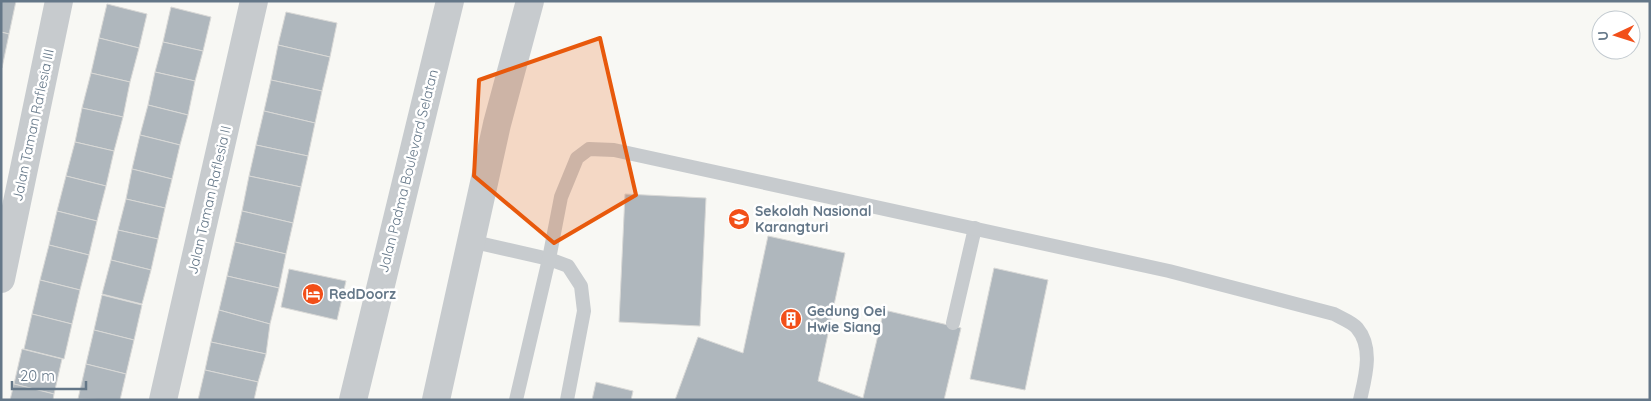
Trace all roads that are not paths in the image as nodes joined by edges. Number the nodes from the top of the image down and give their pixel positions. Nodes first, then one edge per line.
1 (59, 1) edge
2 (254, 1) edge
3 (450, 1) edge
4 (530, 1) edge
5 (976, 228) junction
6 (470, 241) junction
7 (549, 260) junction
8 (1, 279) edge
9 (954, 323) dead end
10 (163, 400) edge
11 (353, 400) edge
12 (436, 400) edge
13 (516, 400) edge
14 (567, 400) edge
15 (1360, 400) edge

1 - 8 street, Jalan Taman Raflesia III
2 - 10 street, Jalan Taman Raflesia II
3 - 11 street, Jalan Padma Boulevard Selatan
4 - 6 street
5 - 7 lane
5 - 9 lane
5 - 15 lane
6 - 7 lane
6 - 12 street
7 - 13 lane
7 - 14 lane

